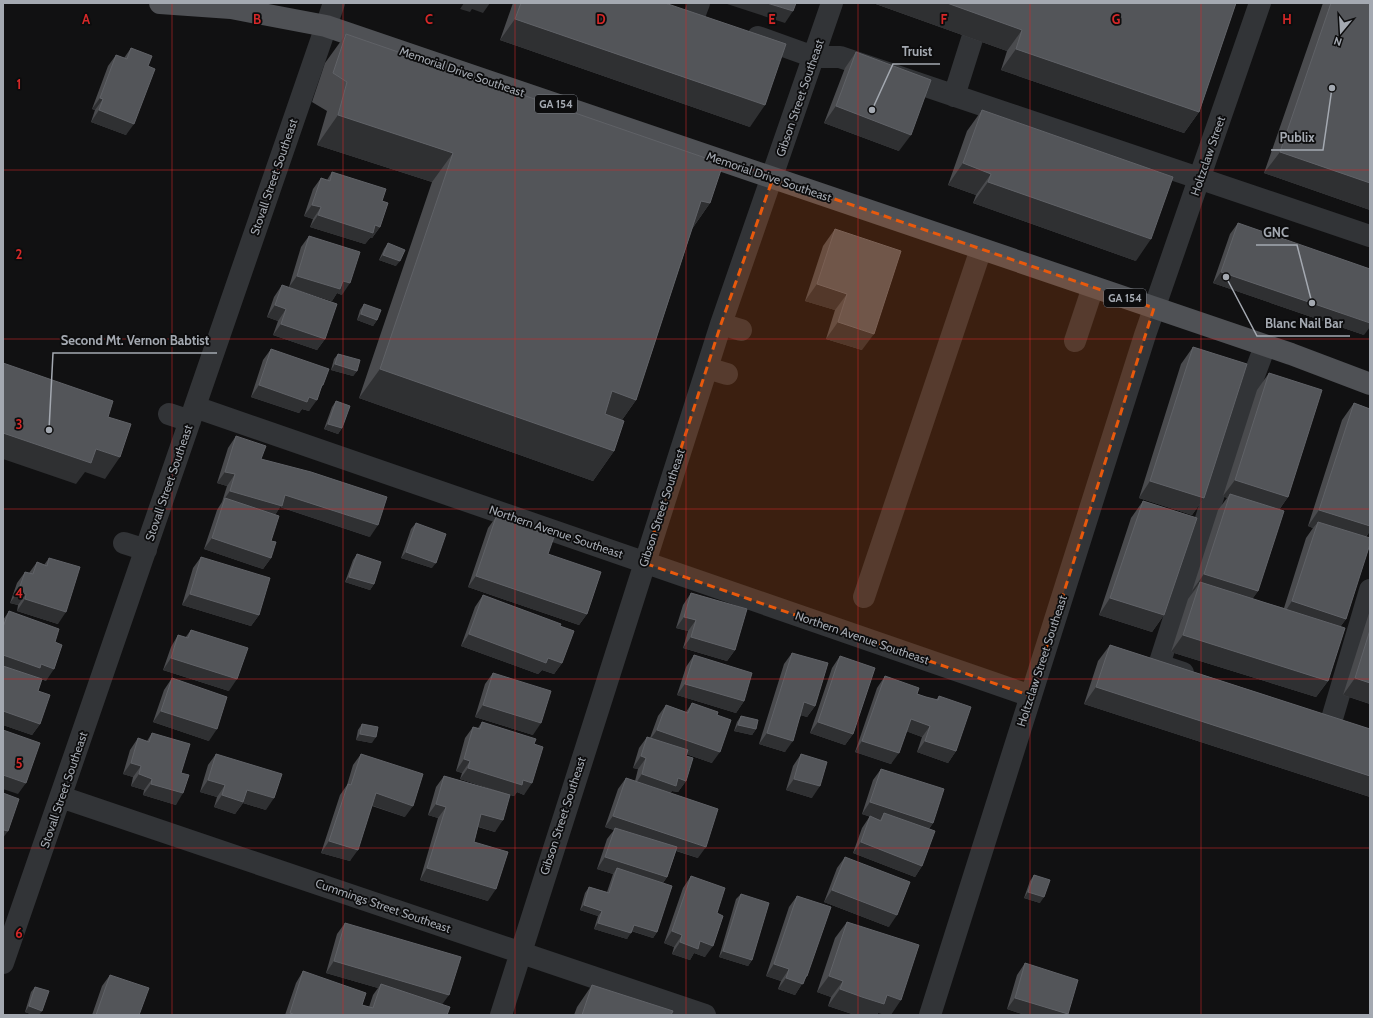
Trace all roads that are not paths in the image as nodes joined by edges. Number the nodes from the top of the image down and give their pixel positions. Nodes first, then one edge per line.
1 (160, 3) edge
2 (334, 3) edge
3 (832, 3) edge
4 (1260, 3) edge
5 (673, 8) edge
6 (697, 9) edge
7 (717, 23) edge
8 (326, 26) junction
9 (739, 31) edge
10 (972, 39) dead end
11 (814, 57) junction
12 (954, 96) junction
13 (773, 178) junction
14 (1200, 178) junction
15 (1370, 236) edge
16 (981, 249) junction
17 (1093, 287) junction
18 (1154, 308) junction
19 (721, 324) junction
20 (741, 330) dead end
21 (1075, 341) dead end
22 (1265, 346) junction
23 (707, 368) junction
24 (727, 374) dead end
25 (1370, 384) edge
26 (169, 414) dead end
27 (193, 414) junction
28 (124, 543) dead end
29 (146, 550) junction
30 (644, 563) junction
31 (1370, 590) edge
32 (864, 597) dead end
33 (1204, 680) edge
34 (1031, 696) junction
35 (1332, 723) edge
36 (62, 797) junction
37 (520, 952) junction
38 (3, 963) edge
39 (501, 1015) edge
40 (705, 1015) edge
41 (930, 1015) edge

1 - 8 main road, Memorial Drive Southeast / GA 154
2 - 8 street, Stovall Street Southeast
3 - 11 street, Gibson Street Southeast
4 - 14 street, Holtzclaw Street
5 - 6 street
6 - 7 street
8 - 13 main road, Memorial Drive Southeast / GA 154
8 - 27 street, Stovall Street Southeast
9 - 11 street
10 - 12 street
11 - 12 street
11 - 13 street, Gibson Street Southeast
12 - 14 street
13 - 16 main road, Memorial Drive Southeast / GA 154
13 - 19 street, Gibson Street Southeast
14 - 15 street
14 - 18 street, Holtzclaw Street
16 - 17 main road, Memorial Drive Southeast / GA 154
16 - 32 street
17 - 18 main road, Memorial Drive Southeast / GA 154
17 - 21 street
18 - 22 main road, Memorial Drive Southeast / GA 154
18 - 34 street, Holtzclaw Street Southeast
19 - 20 street
19 - 23 street, Gibson Street Southeast
22 - 25 main road, Memorial Drive Southeast / GA 154
22 - 33 street
23 - 24 street
23 - 30 street, Gibson Street Southeast
26 - 27 street, Northern Avenue Southeast
27 - 29 street, Stovall Street Southeast
27 - 30 street, Northern Avenue Southeast
28 - 29 street
29 - 36 street, Stovall Street Southeast
30 - 34 street, Northern Avenue Southeast
30 - 37 street, Gibson Street Southeast
31 - 35 street
34 - 41 street, Holtzclaw Street Southeast
36 - 37 street, Cummings Street Southeast
36 - 38 street, Stovall Street Southeast
37 - 39 street, Gibson Street Southeast
37 - 40 street, Cummings Street Southeast

